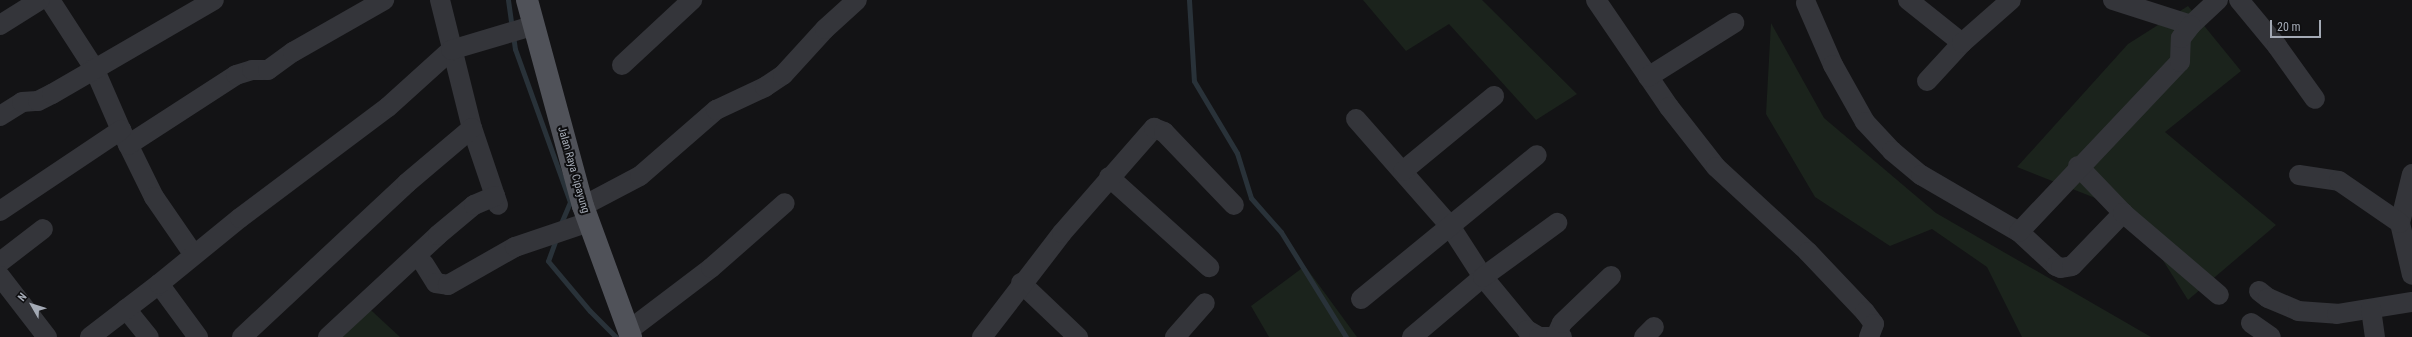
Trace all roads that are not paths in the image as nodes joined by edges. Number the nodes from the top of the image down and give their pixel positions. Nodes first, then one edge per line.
1 (40, 0) edge
2 (50, 0) edge
3 (214, 0) edge
4 (384, 0) edge
5 (440, 0) edge
6 (527, 0) edge
7 (692, 0) edge
8 (858, 0) edge
9 (1596, 0) edge
10 (1908, 0) edge
11 (2011, 0) edge
12 (2113, 0) edge
13 (2218, 0) edge
14 (2239, 0) edge
15 (1806, 3) dead end
16 (1734, 23) dead end
17 (0, 25) edge
18 (2191, 25) junction
19 (527, 27) junction
20 (1962, 43) junction
21 (450, 50) junction
22 (622, 65) dead end
23 (94, 68) junction
24 (1648, 77) junction
25 (1927, 81) dead end
26 (1494, 96) dead end
27 (2315, 99) dead end
28 (0, 116) edge
29 (1356, 119) dead end
30 (472, 128) junction
31 (124, 138) junction
32 (1537, 154) dead end
33 (2078, 166) junction
34 (1403, 171) junction
35 (2412, 174) edge
36 (2299, 175) dead end
37 (1109, 177) junction
38 (785, 203) dead end
39 (1234, 205) dead end
40 (0, 211) edge
41 (2123, 213) junction
42 (586, 214) junction
43 (1557, 223) dead end
44 (2400, 223) junction
45 (1450, 226) junction
46 (43, 229) dead end
47 (2019, 232) junction
48 (194, 255) junction
49 (0, 262) edge
50 (424, 264) dead end
51 (1209, 266) dead end
52 (2412, 275) edge
53 (0, 276) edge
54 (1484, 276) junction
55 (1611, 276) dead end
56 (1021, 283) junction
57 (159, 284) junction
58 (2259, 291) dead end
59 (2219, 295) dead end
60 (1361, 299) dead end
61 (2412, 302) edge
62 (1205, 303) dead end
63 (126, 309) junction
64 (2371, 309) junction
65 (2251, 323) dead end
66 (630, 334) edge
67 (1532, 336) edge
68 (1559, 336) edge
69 (47, 337) edge
70 (90, 337) edge
71 (149, 337) edge
72 (198, 337) edge
73 (242, 337) edge
74 (328, 337) edge
75 (982, 337) edge
76 (1078, 337) edge
77 (1175, 337) edge
78 (1412, 337) edge
79 (1869, 337) edge
80 (2271, 337) edge
81 (2375, 337) edge

1 - 17 street
2 - 23 street
3 - 23 street
4 - 31 street
5 - 21 street
6 - 19 main road, Jalan Raya Cipayung
7 - 22 street
8 - 42 street
9 - 24 street
10 - 20 street
11 - 20 street
12 - 18 street
13 - 18 street
14 - 27 street
15 - 47 street
16 - 24 street
18 - 33 street
19 - 21 street
19 - 42 main road, Jalan Raya Cipayung
20 - 25 street
21 - 30 street
21 - 48 street
23 - 28 street
23 - 31 street
24 - 79 street
26 - 34 street
29 - 34 street
30 - 73 street
30 - 74 street
31 - 40 street
31 - 48 street
32 - 45 street
33 - 41 street
33 - 47 street
34 - 45 street
35 - 44 street
36 - 44 street
37 - 39 street
37 - 51 street
37 - 56 street
38 - 66 street
41 - 47 street
41 - 59 street
42 - 50 street
42 - 66 main road, Jalan Raya Cipayung
43 - 54 street
44 - 52 street
45 - 54 street
45 - 60 street
46 - 49 street
48 - 57 street
53 - 69 street
54 - 67 street
54 - 78 street
55 - 68 street
56 - 75 street
56 - 76 street
57 - 63 street
57 - 72 street
58 - 64 street
61 - 64 street
62 - 77 street
63 - 70 street
63 - 71 street
64 - 81 street
65 - 80 street
67 - 68 street

